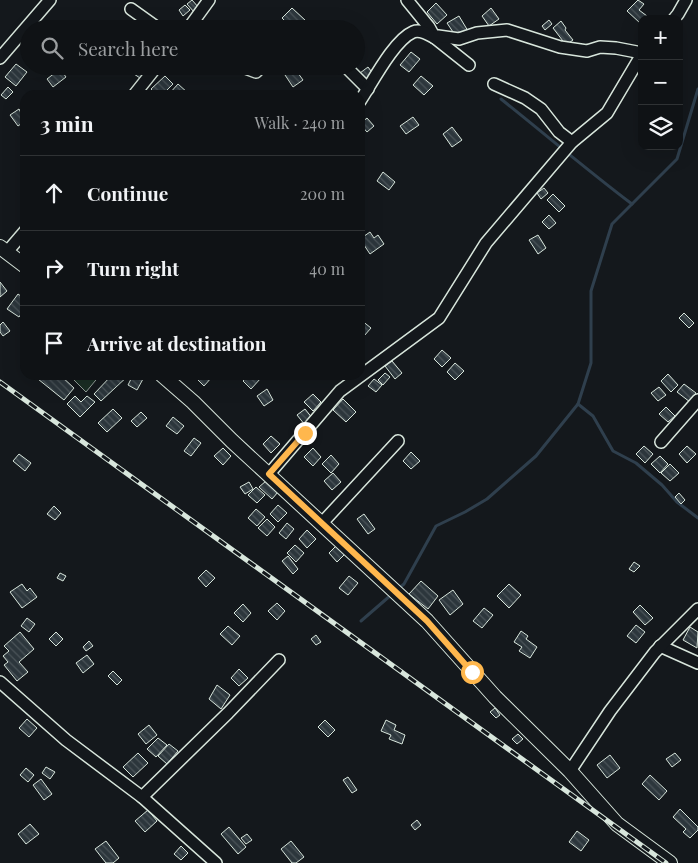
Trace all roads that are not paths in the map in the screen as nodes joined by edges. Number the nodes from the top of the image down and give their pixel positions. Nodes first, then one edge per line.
1 (50, 0) edge
2 (209, 0) edge
3 (407, 0) edge
4 (686, 0) edge
5 (130, 9) dead end
6 (677, 15) edge
7 (33, 20) edge
8 (146, 20) edge
9 (195, 20) edge
10 (20, 35) edge
11 (435, 38) junction
12 (638, 52) edge
13 (0, 58) edge
14 (638, 60) edge
15 (469, 65) dead end
16 (150, 75) edge
17 (354, 75) edge
18 (494, 84) dead end
19 (368, 89) junction
20 (138, 90) edge
21 (365, 94) edge
22 (572, 142) junction
23 (20, 235) edge
24 (3, 249) edge
25 (20, 262) edge
26 (365, 373) edge
27 (168, 380) edge
28 (356, 380) edge
29 (698, 400) edge
30 (398, 441) dead end
31 (661, 442) dead end
32 (269, 474) junction
33 (322, 523) junction
34 (698, 609) edge
35 (660, 646) junction
36 (279, 660) dead end
37 (698, 663) edge
38 (0, 682) edge
39 (570, 771) junction
40 (142, 797) junction
41 (216, 863) edge
42 (670, 863) edge

1 - 7 street
2 - 9 street
3 - 11 street
4 - 6 street
5 - 8 street
10 - 13 street
11 - 12 street
11 - 15 street
11 - 19 street
14 - 22 street
16 - 20 street
17 - 19 street
18 - 22 street
19 - 21 street
22 - 26 street
23 - 24 street
24 - 25 main road
27 - 32 main road
28 - 32 street
29 - 31 street
30 - 33 street
32 - 33 main road
33 - 39 main road
34 - 35 street
35 - 37 street
35 - 39 street
36 - 40 street
38 - 40 street
39 - 42 main road
40 - 41 street

